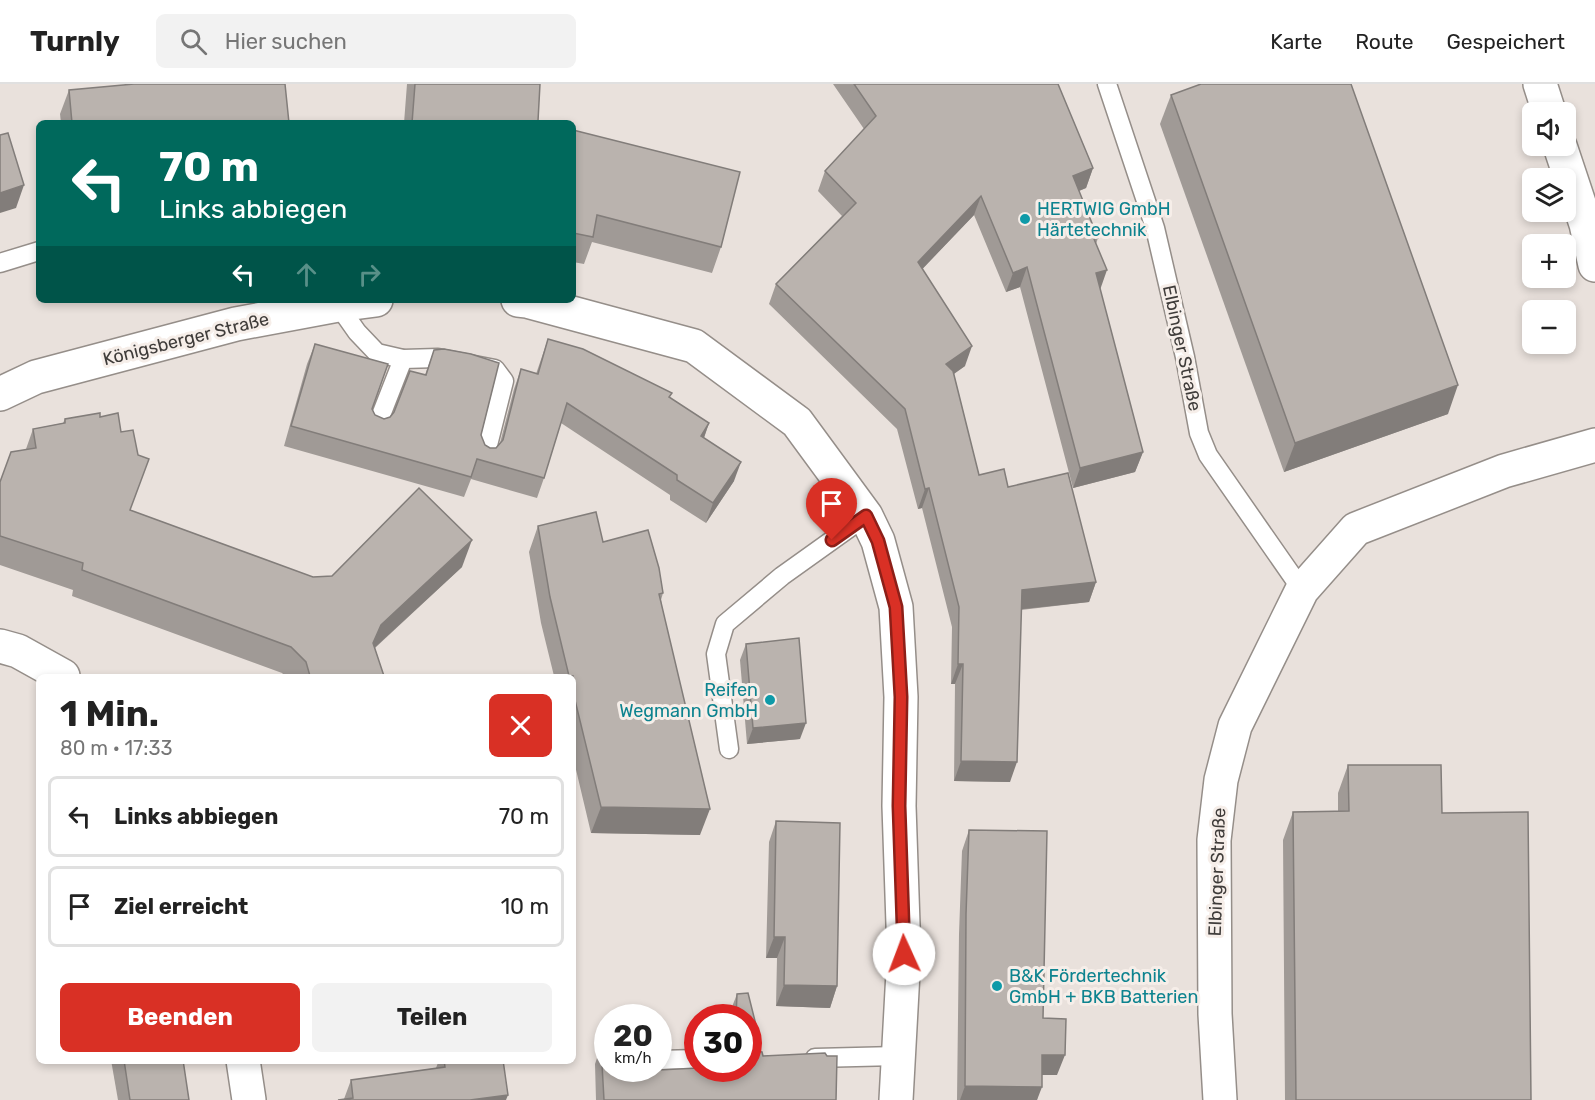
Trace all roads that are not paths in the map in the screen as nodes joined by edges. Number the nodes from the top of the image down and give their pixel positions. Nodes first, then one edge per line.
1 (1107, 84) edge
2 (1540, 84) edge
3 (1546, 102) edge
4 (1563, 156) edge
5 (36, 253) edge
6 (0, 263) edge
7 (1595, 266) edge
8 (353, 303) edge
9 (535, 303) edge
10 (338, 305) junction
11 (403, 359) junction
12 (0, 394) edge
13 (376, 428) edge
14 (1595, 445) edge
15 (485, 457) edge
16 (866, 516) junction
17 (1302, 590) junction
18 (0, 646) edge
19 (59, 674) edge
20 (729, 749) dead end
21 (897, 1056) junction
22 (797, 1058) edge
23 (244, 1064) edge
24 (249, 1100) edge
25 (896, 1100) edge
26 (1220, 1100) edge

1 - 17 lane, Elbinger Straße
2 - 3 street
4 - 7 street
5 - 6 lane
8 - 10 street, Königsberger Straße
9 - 16 street
10 - 11 lane
10 - 12 street, Königsberger Straße
11 - 13 lane
11 - 15 lane
14 - 17 street, Elbinger Straße
16 - 20 lane
16 - 21 street
17 - 26 street, Elbinger Straße
18 - 19 street
21 - 22 lane
21 - 25 street
23 - 24 street

